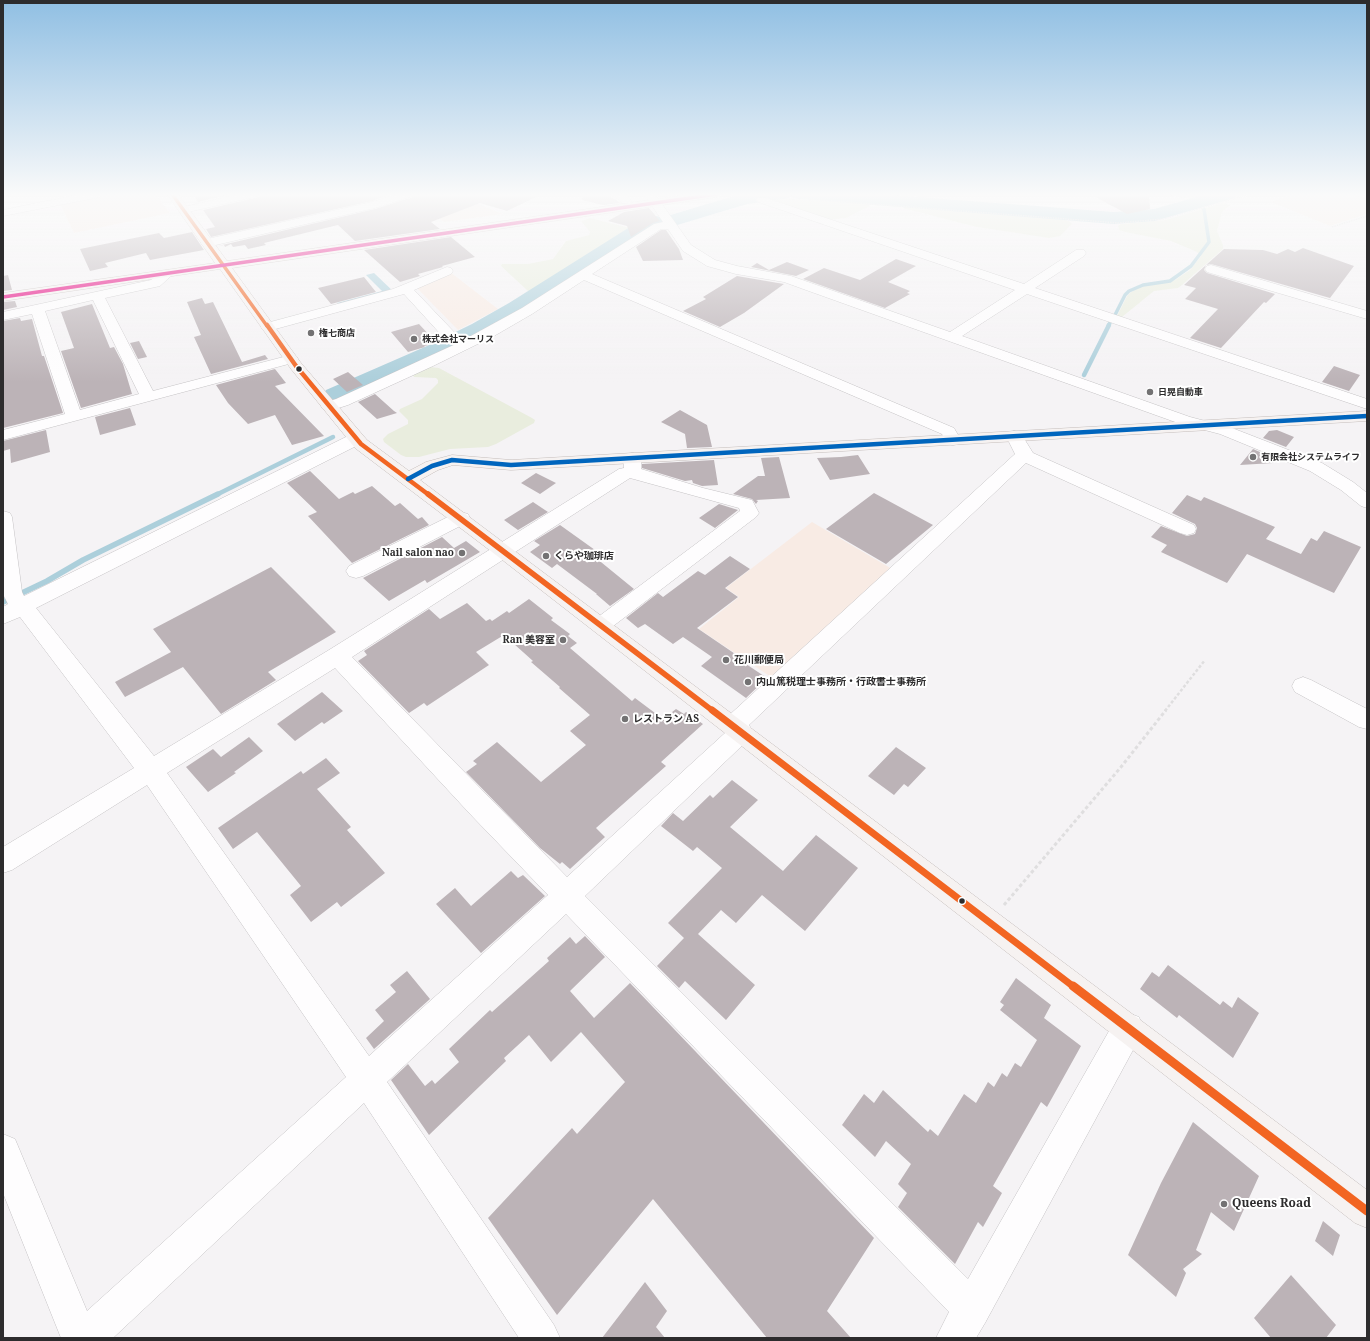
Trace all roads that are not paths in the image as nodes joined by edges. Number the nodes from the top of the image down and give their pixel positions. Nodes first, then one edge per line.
1 (218, 257) edge
2 (258, 257) edge
3 (258, 257) edge
4 (611, 257) edge
5 (699, 257) edge
6 (929, 257) edge
7 (1074, 257) edge
8 (222, 262) junction
9 (1211, 269) dead end
10 (447, 271) dead end
11 (166, 275) junction
12 (583, 275) junction
13 (3, 288) edge
14 (1024, 289) junction
15 (402, 291) junction
16 (98, 296) junction
17 (3, 297) edge
18 (37, 309) junction
19 (1367, 315) edge
20 (3, 316) edge
21 (268, 327) junction
22 (951, 337) junction
23 (464, 340) junction
24 (291, 359) junction
25 (148, 397) junction
26 (1367, 404) edge
27 (329, 406) junction
28 (1367, 416) edge
29 (74, 417) junction
30 (1204, 425) junction
31 (3, 435) edge
32 (1014, 436) junction
33 (356, 439) junction
34 (953, 440) junction
35 (1023, 455) junction
36 (632, 465) junction
37 (408, 479) junction
38 (1367, 502) edge
39 (3, 517) edge
40 (461, 518) junction
41 (1187, 529) dead end
42 (503, 550) junction
43 (356, 571) dead end
44 (14, 604) edge
45 (601, 625) junction
46 (337, 656) junction
47 (1303, 686) dead end
48 (1367, 720) edge
49 (737, 730) junction
50 (151, 771) junction
51 (3, 861) edge
52 (567, 895) junction
53 (1128, 1028) junction
54 (366, 1079) junction
55 (3, 1151) edge
56 (1367, 1211) edge
57 (972, 1310) junction
58 (80, 1338) edge
59 (85, 1338) edge
60 (541, 1338) edge
61 (955, 1338) edge

1 - 8 main road
2 - 8 main road
3 - 8 main road
4 - 12 street
5 - 22 street
6 - 14 street
7 - 14 street
8 - 11 main road
8 - 13 main road
8 - 21 main road
9 - 19 street
10 - 15 street
11 - 16 street
11 - 17 main road
12 - 23 street
12 - 34 street
14 - 22 street
14 - 26 street
15 - 21 street
15 - 23 street
16 - 18 street
16 - 25 street
18 - 20 street
18 - 29 street
21 - 24 main road
22 - 30 street
23 - 27 street
24 - 25 street
24 - 27 main road
25 - 29 street
27 - 33 main road
28 - 30 main road
29 - 31 street
30 - 32 main road
30 - 38 street
32 - 34 main road
32 - 35 street
33 - 37 main road
33 - 44 street
34 - 36 main road
35 - 41 street
35 - 49 street
36 - 37 main road
36 - 42 street
36 - 45 street
37 - 40 main road
39 - 44 street
40 - 42 main road
40 - 43 street
42 - 45 main road
42 - 46 street
44 - 50 street
45 - 49 main road
46 - 50 street
46 - 52 street
47 - 48 street
49 - 52 street
49 - 53 main road
50 - 51 street
50 - 54 street
52 - 54 street
52 - 57 street
53 - 56 main road
53 - 57 street
54 - 59 street
54 - 60 street
55 - 58 street
57 - 61 street

